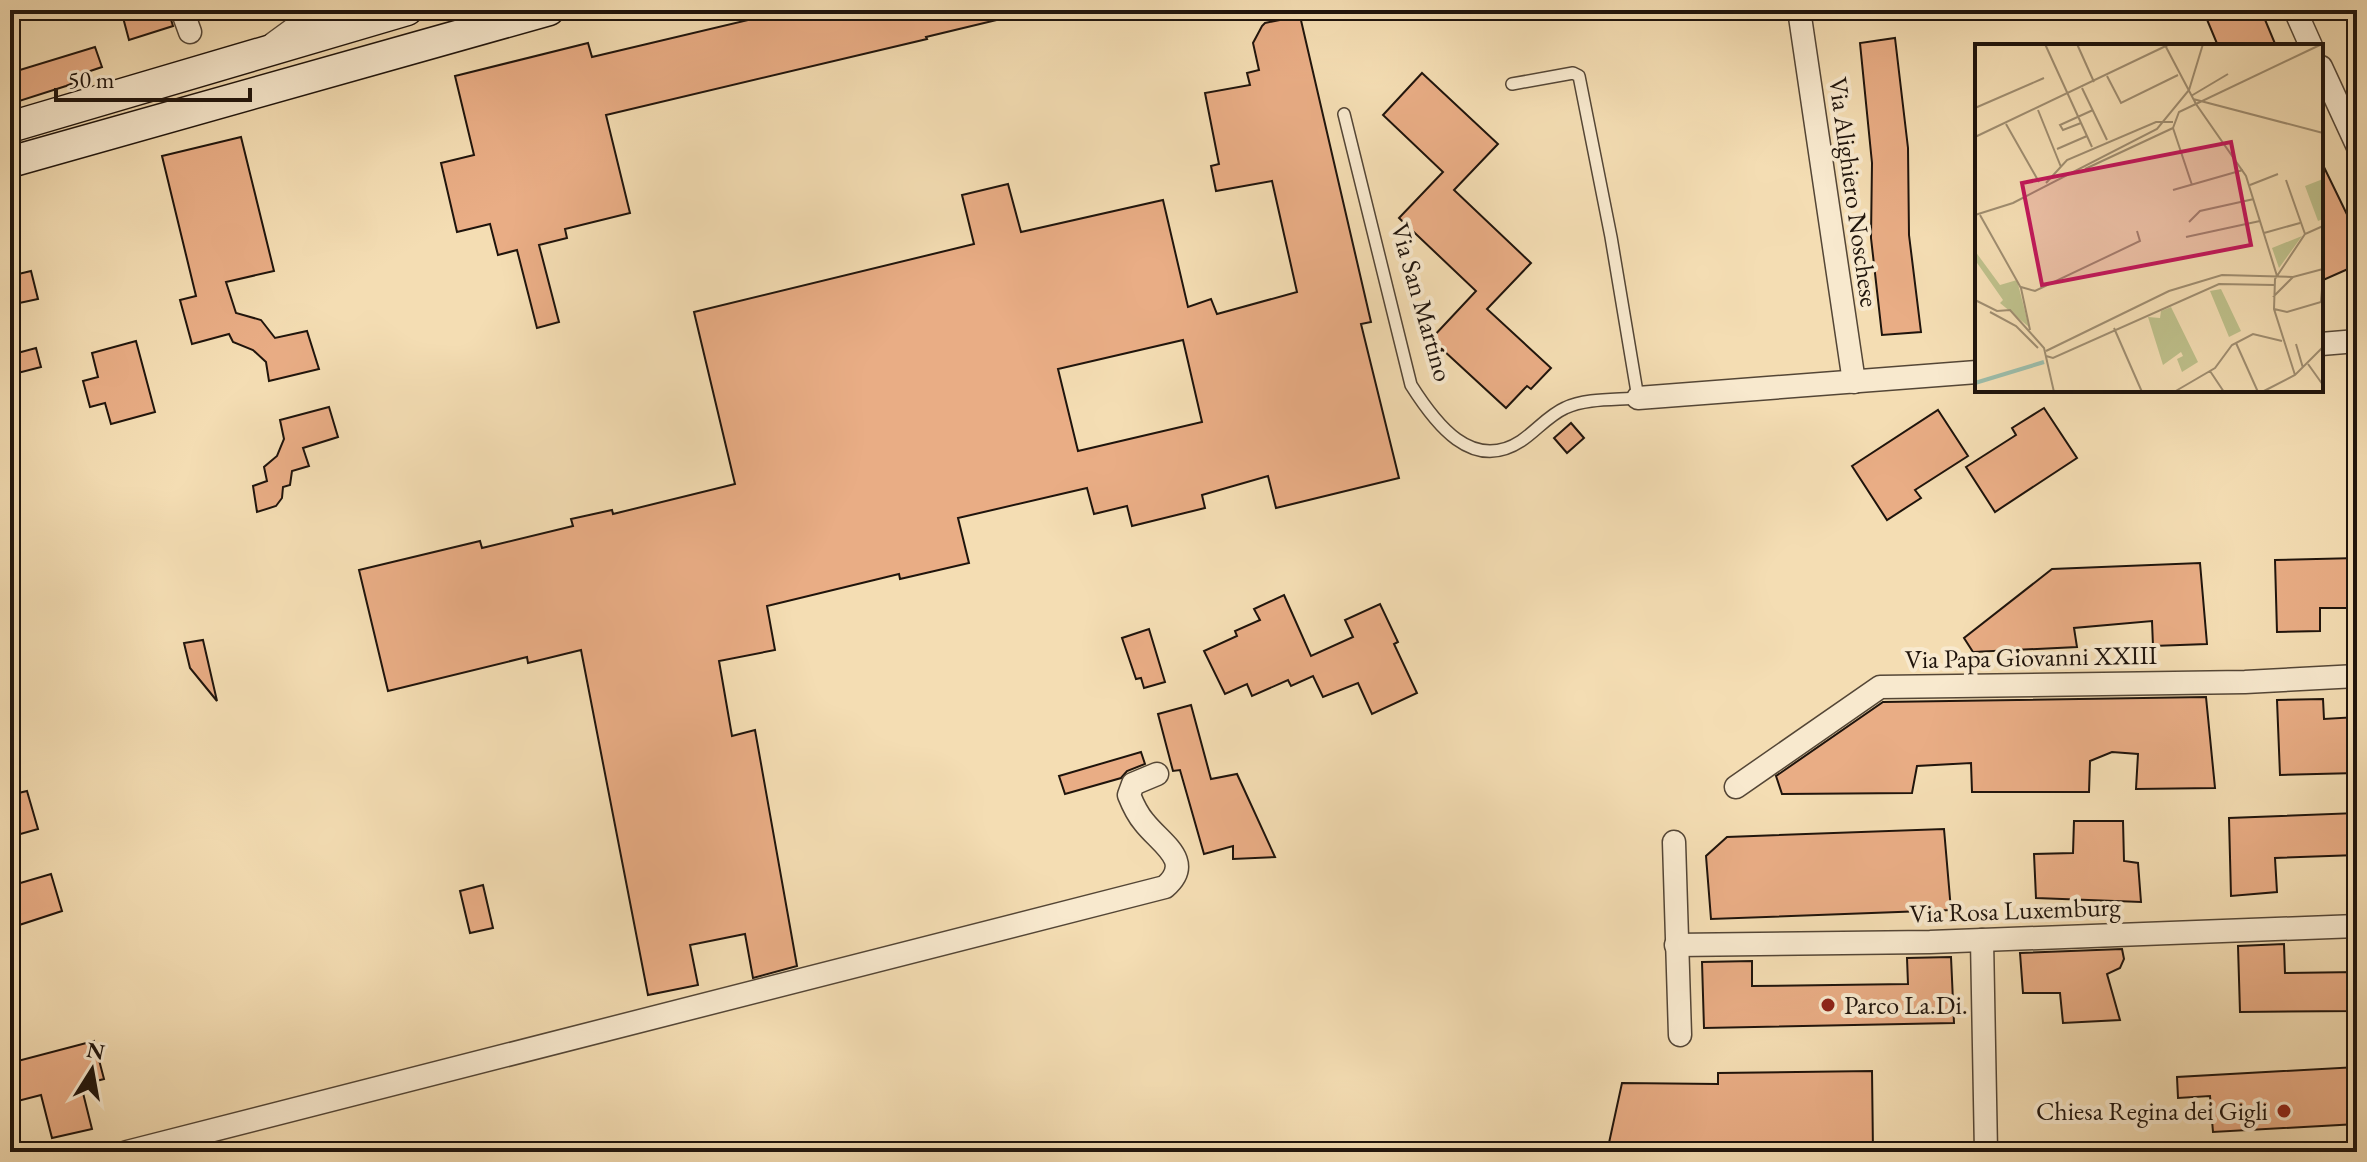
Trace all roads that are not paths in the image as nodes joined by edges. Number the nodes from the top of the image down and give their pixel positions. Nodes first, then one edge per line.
1 (182, 10) edge
2 (334, 10) edge
3 (407, 10) edge
4 (549, 10) edge
5 (1799, 10) edge
6 (2295, 10) edge
7 (190, 32) dead end
8 (2310, 44) edge
9 (262, 52) junction
10 (2323, 71) edge
11 (1512, 84) dead end
12 (1344, 114) dead end
13 (10, 127) edge
14 (2357, 145) edge
15 (10, 162) edge
16 (2357, 341) edge
17 (2323, 344) edge
18 (1975, 372) edge
19 (1854, 382) junction
20 (1638, 398) junction
21 (2357, 676) edge
22 (1157, 774) dead end
23 (1736, 787) dead end
24 (1674, 842) dead end
25 (2357, 926) edge
26 (1982, 940) junction
27 (1676, 945) junction
28 (1680, 1035) dead end
29 (127, 1152) edge
30 (1986, 1152) edge

1 - 7 street
2 - 9 street
3 - 9 main road
4 - 15 main road
5 - 19 street, Via Alighiero Noschese
6 - 8 street
9 - 13 main road
10 - 14 street
11 - 20 lane
12 - 20 lane, Via San Martino
16 - 17 street
18 - 19 street, Via San Martino
19 - 20 street, Via San Martino
21 - 23 street, Via Papa Giovanni XXIII
22 - 29 street
24 - 27 street
25 - 26 street, Via Rosa Luxemburg
26 - 27 street, Via Rosa Luxemburg
26 - 30 street
27 - 28 street

